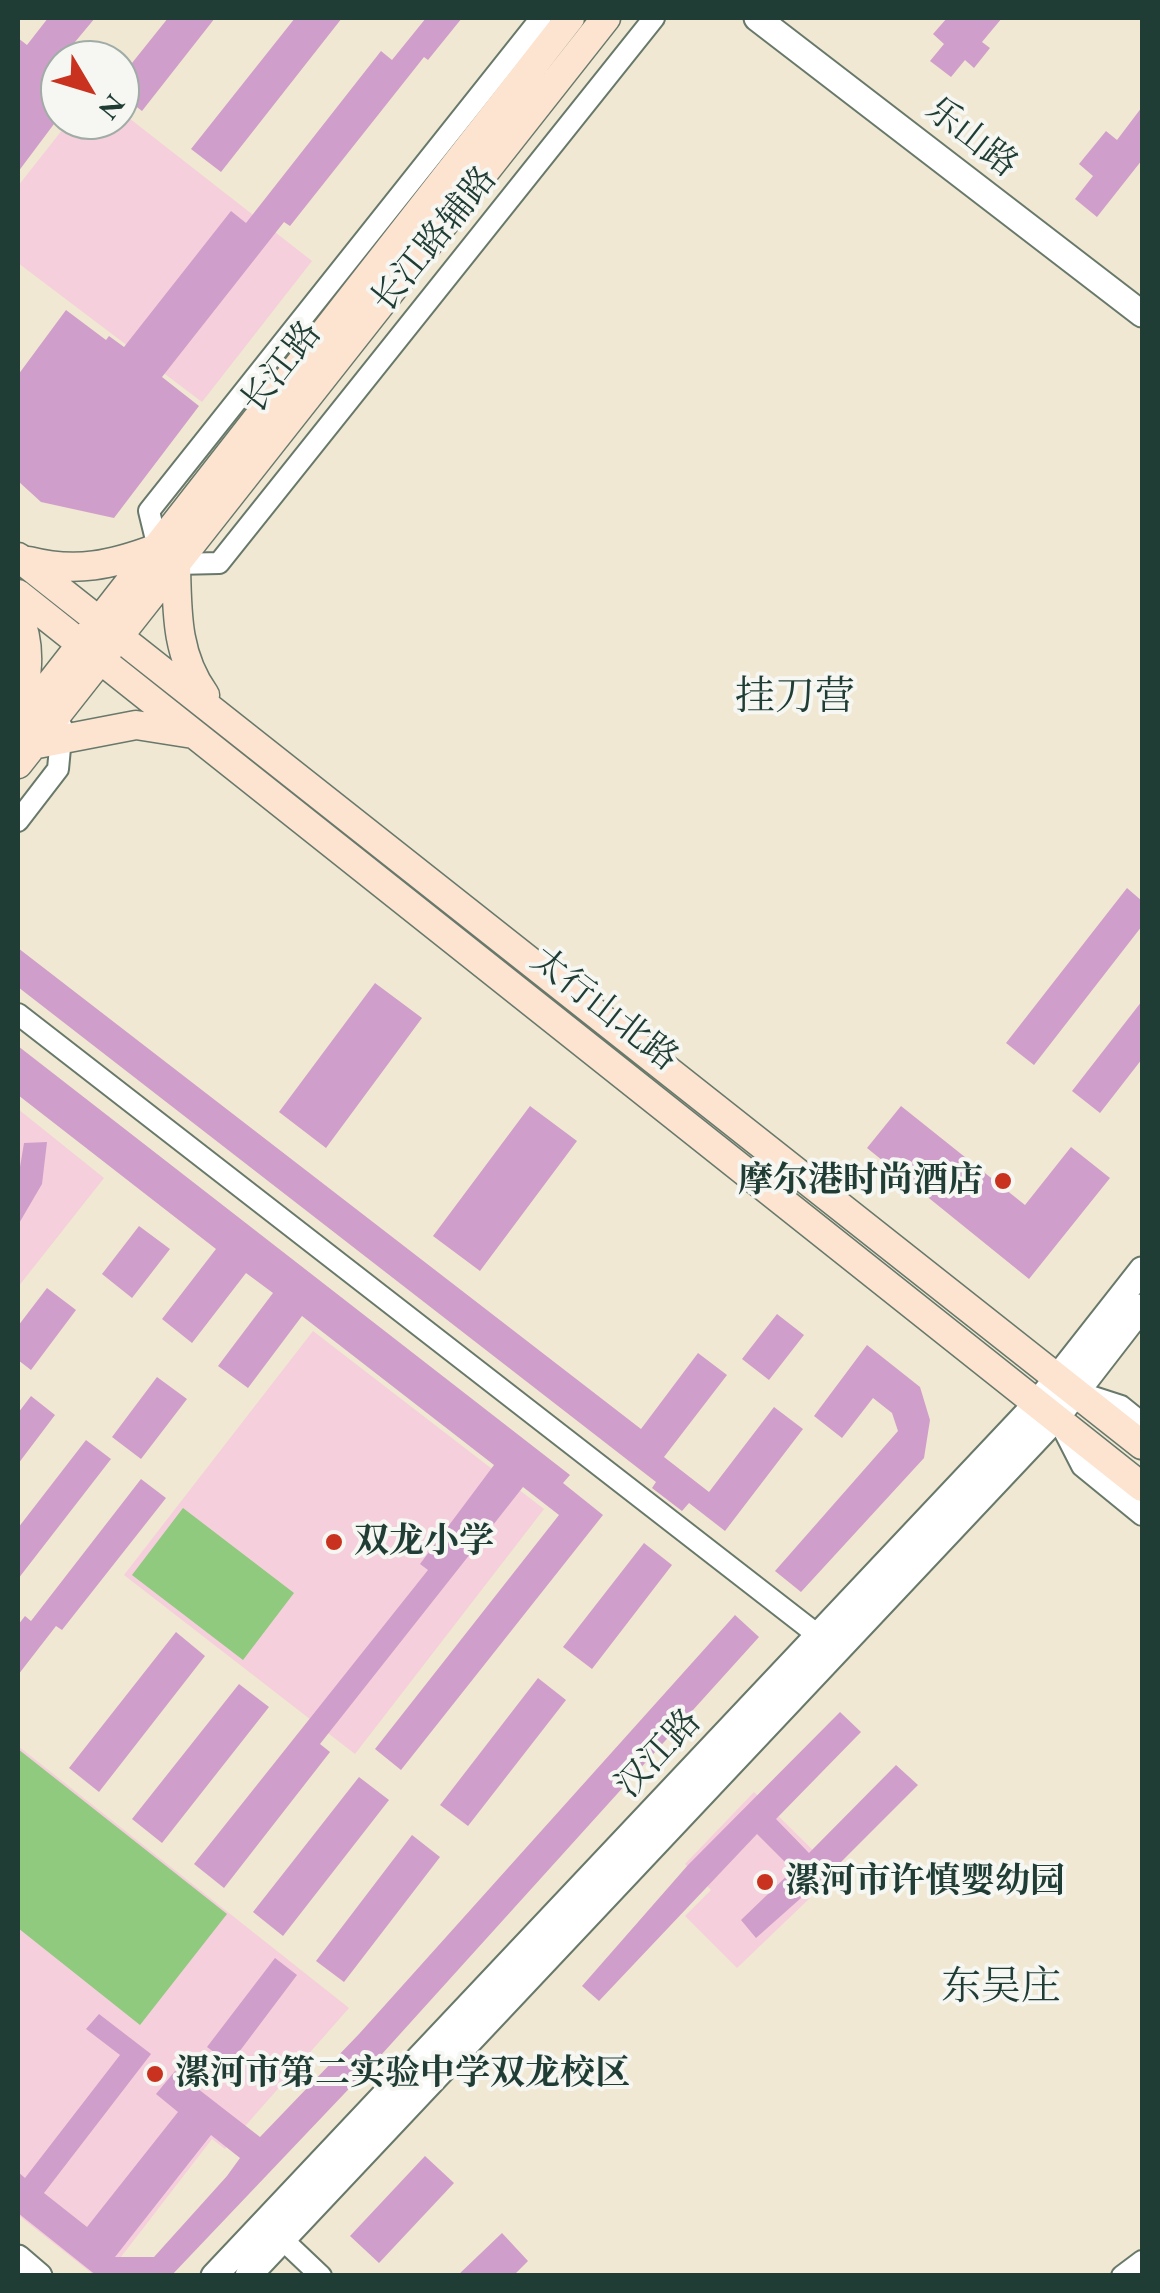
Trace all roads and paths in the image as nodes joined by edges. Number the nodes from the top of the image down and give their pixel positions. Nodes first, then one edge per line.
1 (541, 18) edge
2 (570, 18) edge
3 (606, 18) edge
4 (654, 18) edge
5 (756, 18) edge
6 (1142, 314) edge
7 (167, 556) junction
8 (18, 558) edge
9 (18, 594) edge
10 (18, 616) edge
11 (100, 639) junction
12 (218, 712) junction
13 (29, 719) edge
14 (196, 734) junction
15 (62, 740) junction
16 (18, 821) edge
17 (18, 1014) edge
18 (1142, 1270) edge
19 (1142, 1306) edge
20 (1068, 1385) junction
21 (1048, 1409) junction
22 (1142, 1423) edge
23 (1142, 1446) edge
24 (1142, 1487) edge
25 (1142, 1515) edge
26 (819, 1636) junction
27 (282, 2239) junction
28 (18, 2258) edge
29 (1142, 2261) edge
30 (40, 2276) edge
31 (214, 2276) edge
32 (248, 2276) edge
33 (321, 2276) edge
34 (1122, 2276) edge

1 - 7 street, 长江路辅路
2 - 7 main road, 长江路
3 - 7 main road, 长江路
4 - 7 street, 长江路辅路
5 - 6 street, 乐山路
7 - 8 main road
7 - 11 main road, 长江路
7 - 12 main road
8 - 11 main road, 太行山北路
9 - 11 main road, 太行山北路
10 - 13 main road
11 - 12 main road, 太行山北路
11 - 13 main road, 长江路
11 - 14 main road, 太行山北路
12 - 20 main road, 太行山北路
13 - 15 main road
14 - 15 main road
14 - 21 main road, 太行山北路
15 - 16 street
17 - 26 street
18 - 20 street, 汉江路
19 - 20 street, 汉江路
20 - 21 street, 汉江路
20 - 22 street
20 - 23 main road, 太行山北路
21 - 24 main road, 太行山北路
21 - 25 street
21 - 26 street, 汉江路
21 - 27 street, 汉江路
26 - 31 street, 汉江路
27 - 32 street, 汉江路
27 - 33 street
28 - 30 street
29 - 34 street

